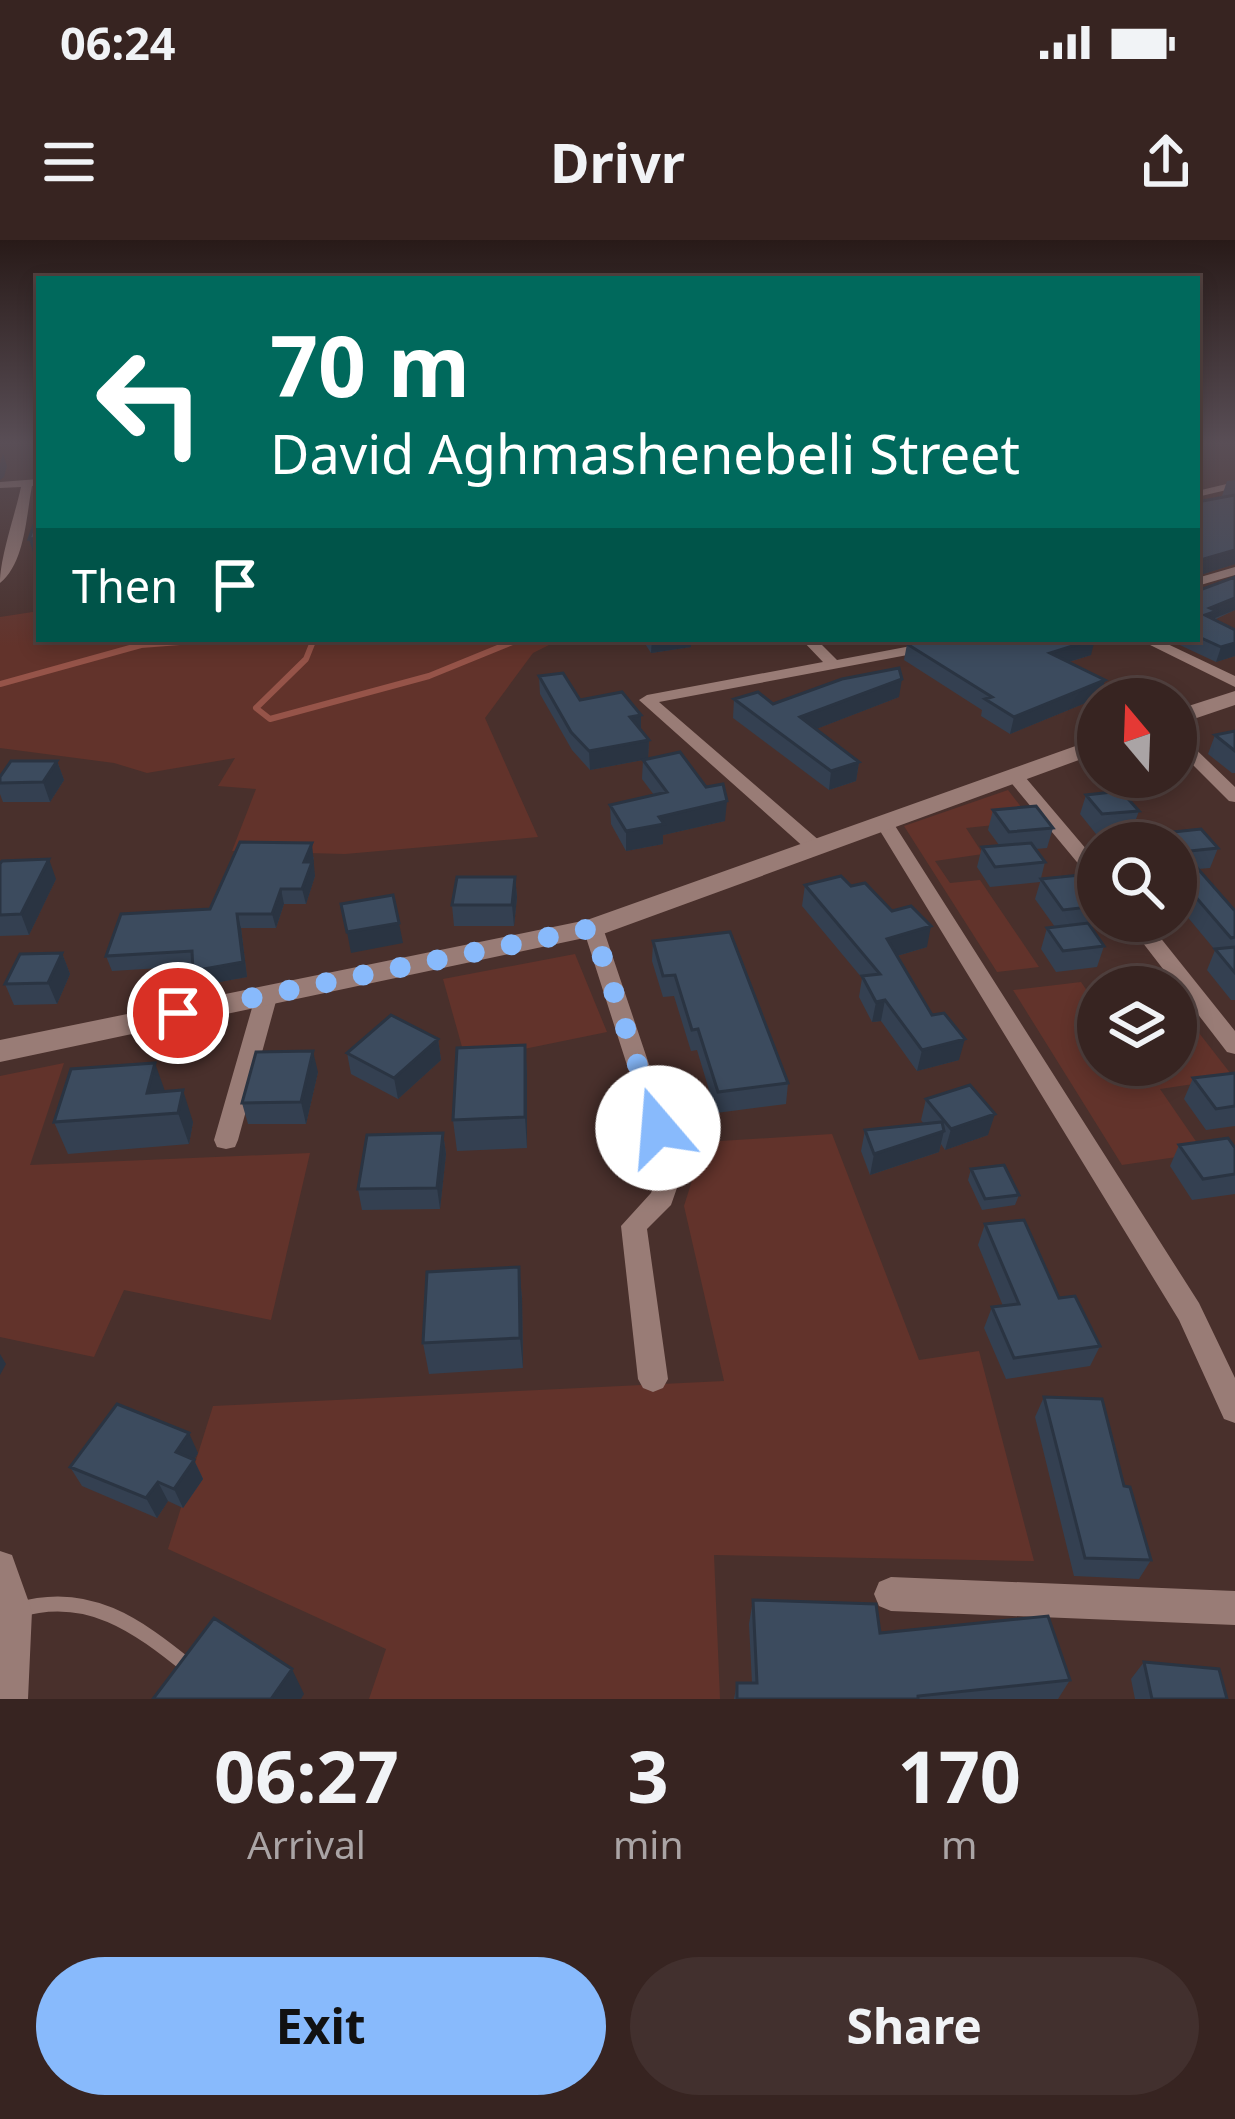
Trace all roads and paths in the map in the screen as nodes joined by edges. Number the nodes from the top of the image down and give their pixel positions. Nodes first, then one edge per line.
1 (26, 509) edge
2 (1235, 572) edge
3 (0, 579) edge
4 (1200, 581) edge
5 (811, 642) edge
6 (954, 642) edge
7 (1151, 642) edge
8 (832, 664) junction
9 (1235, 682) edge
10 (1235, 698) edge
11 (1197, 711) edge
12 (1077, 752) edge
13 (1197, 759) edge
14 (1014, 775) junction
15 (1235, 796) edge
16 (883, 821) junction
17 (814, 846) junction
18 (1077, 850) edge
19 (593, 928) junction
20 (1153, 942) edge
21 (267, 994) junction
22 (1235, 1046) edge
23 (0, 1051) edge
24 (226, 1140) dead end
25 (653, 1379) dead end
26 (1235, 1408) edge
27 (0, 1567) edge
28 (891, 1594) dead end
29 (1235, 1609) edge
30 (14, 1611) junction
31 (190, 1668) edge
32 (10, 1699) edge

1 - 3 street
2 - 4 street
5 - 8 street
6 - 8 street
7 - 9 street
8 - 17 street
10 - 11 street
12 - 14 street
13 - 15 street
14 - 16 street
14 - 18 street
16 - 17 street
16 - 26 street
17 - 19 street
19 - 21 street
19 - 25 street
20 - 22 street
21 - 23 street
21 - 24 street
27 - 30 street
28 - 29 street
30 - 31 lane
30 - 32 street

